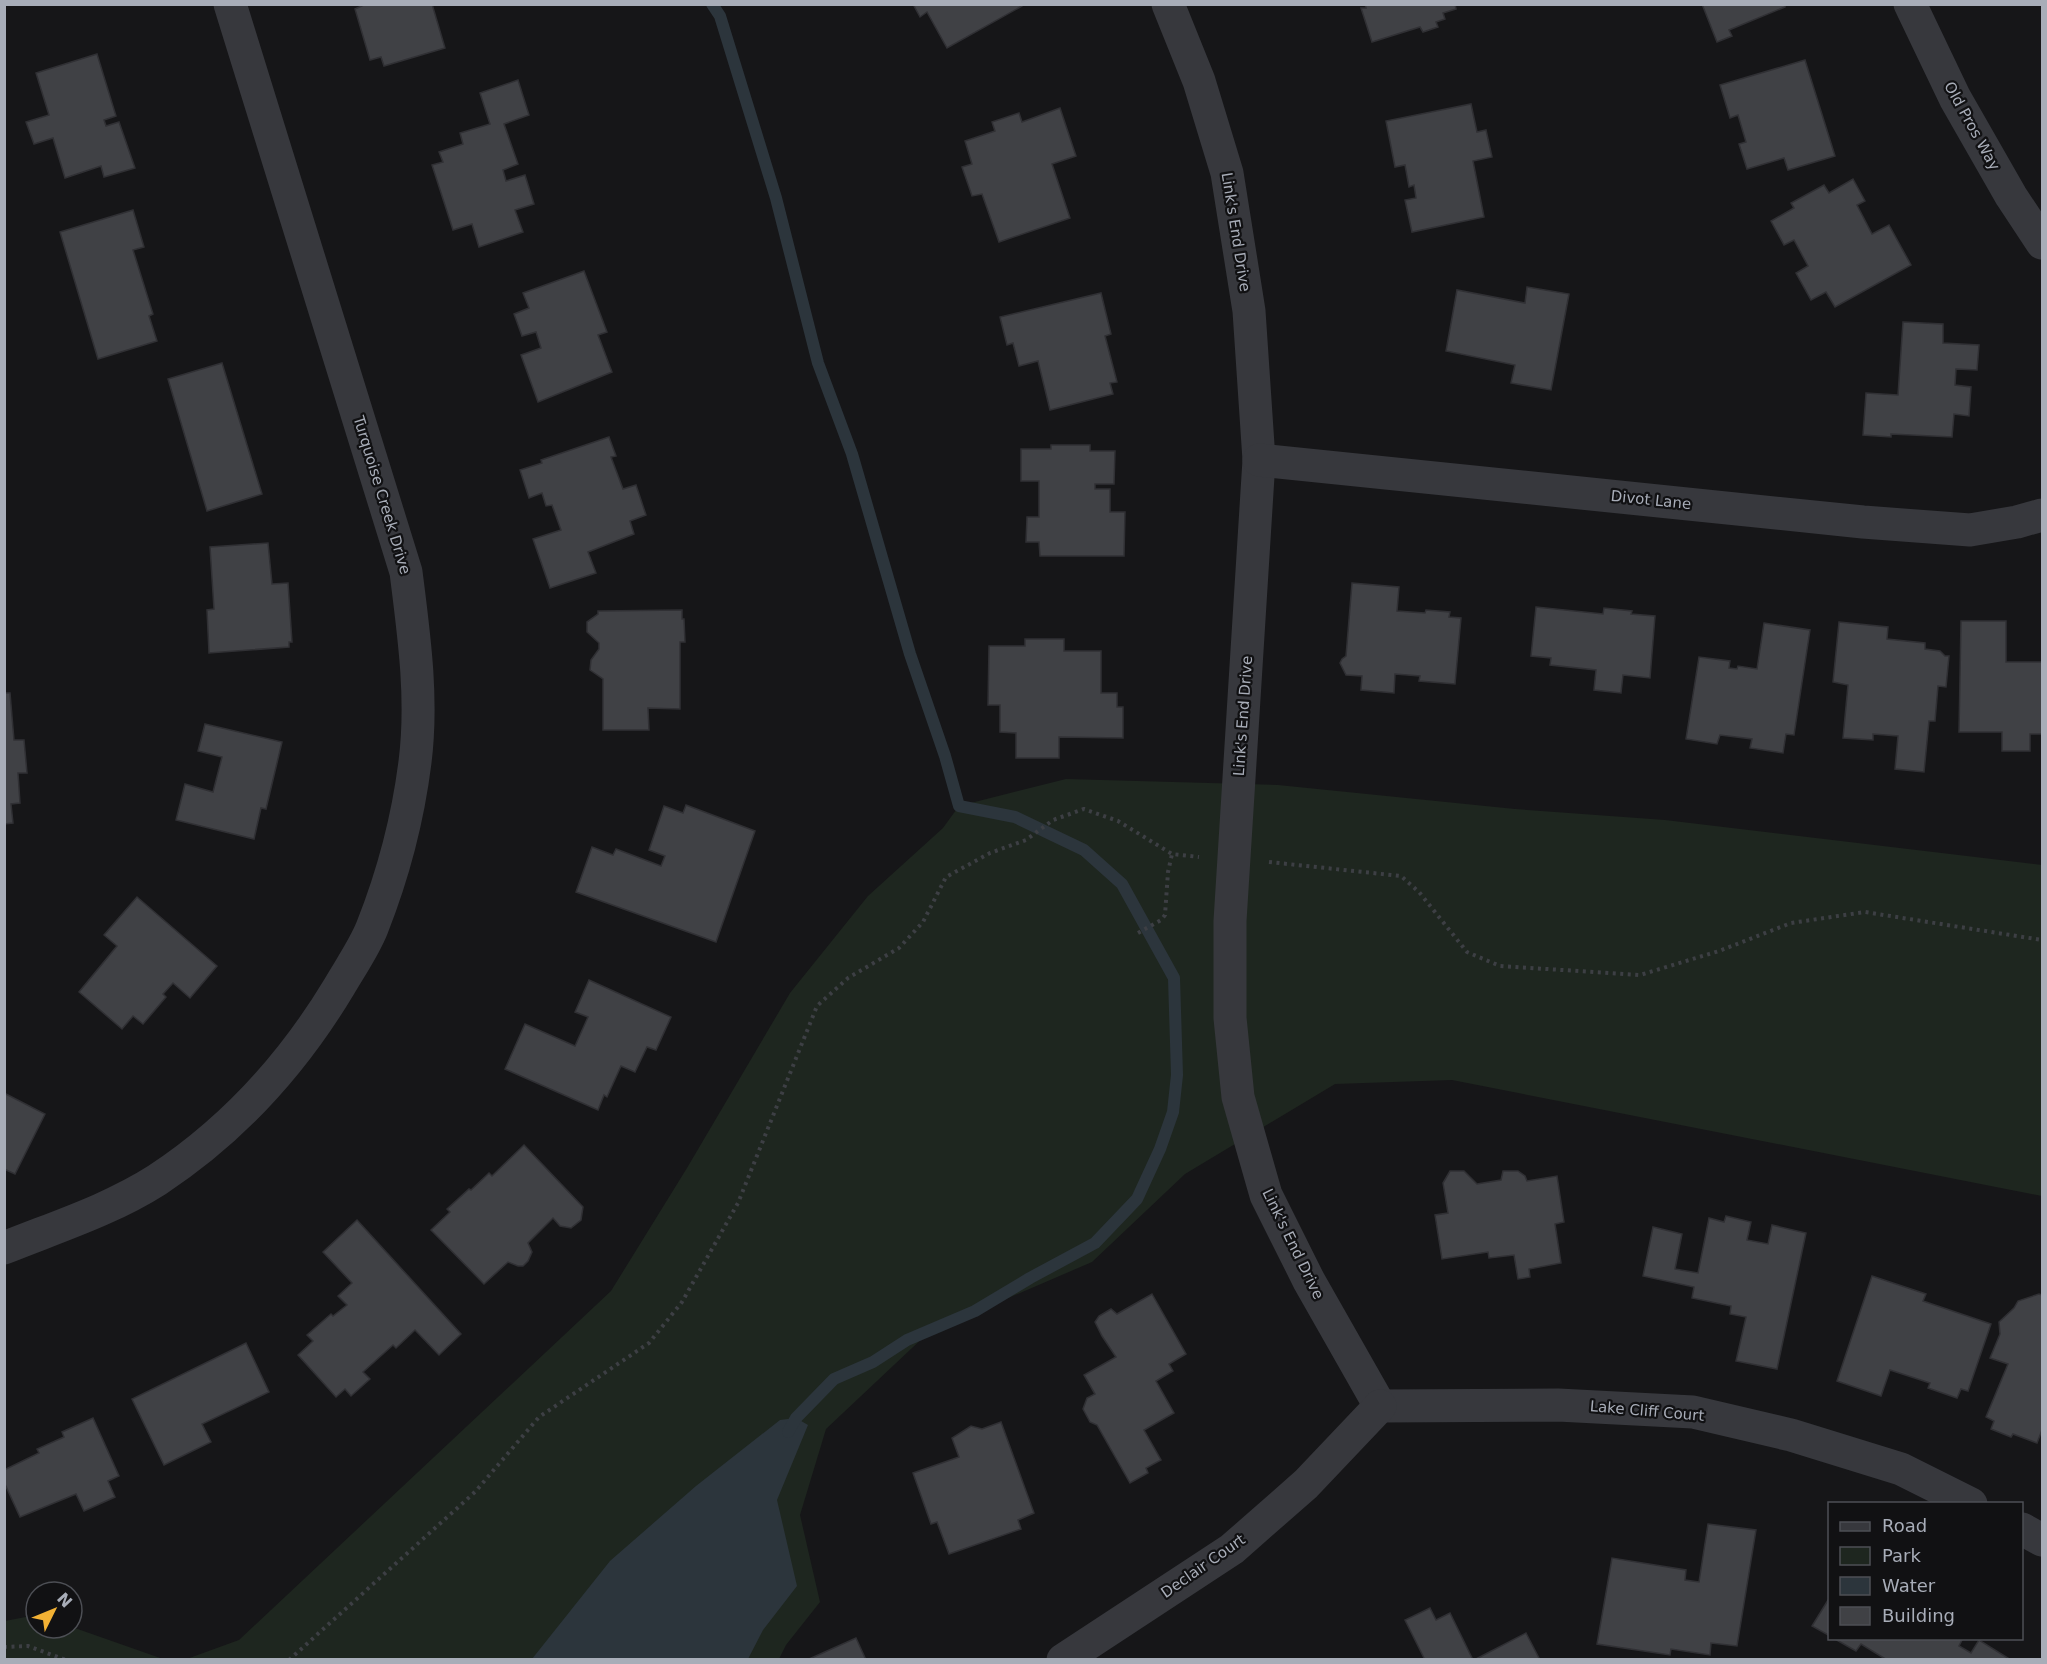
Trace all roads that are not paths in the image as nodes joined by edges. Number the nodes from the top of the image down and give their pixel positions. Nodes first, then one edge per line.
1 (230, 4) edge
2 (1168, 4) edge
3 (1910, 4) edge
4 (2043, 243) edge
5 (1259, 460) junction
6 (2043, 515) edge
7 (4, 1248) edge
8 (1380, 1406) junction
9 (1969, 1502) edge
10 (2023, 1529) edge
11 (2043, 1540) edge
12 (1063, 1659) edge

1 - 7 street, Turquoise Creek Drive
2 - 5 street, Link's End Drive
3 - 4 street, Old Pros Way
5 - 6 street, Divot Lane
5 - 8 street, Link's End Drive
8 - 9 street, Lake Cliff Court
8 - 12 street, Declair Court
10 - 11 street

